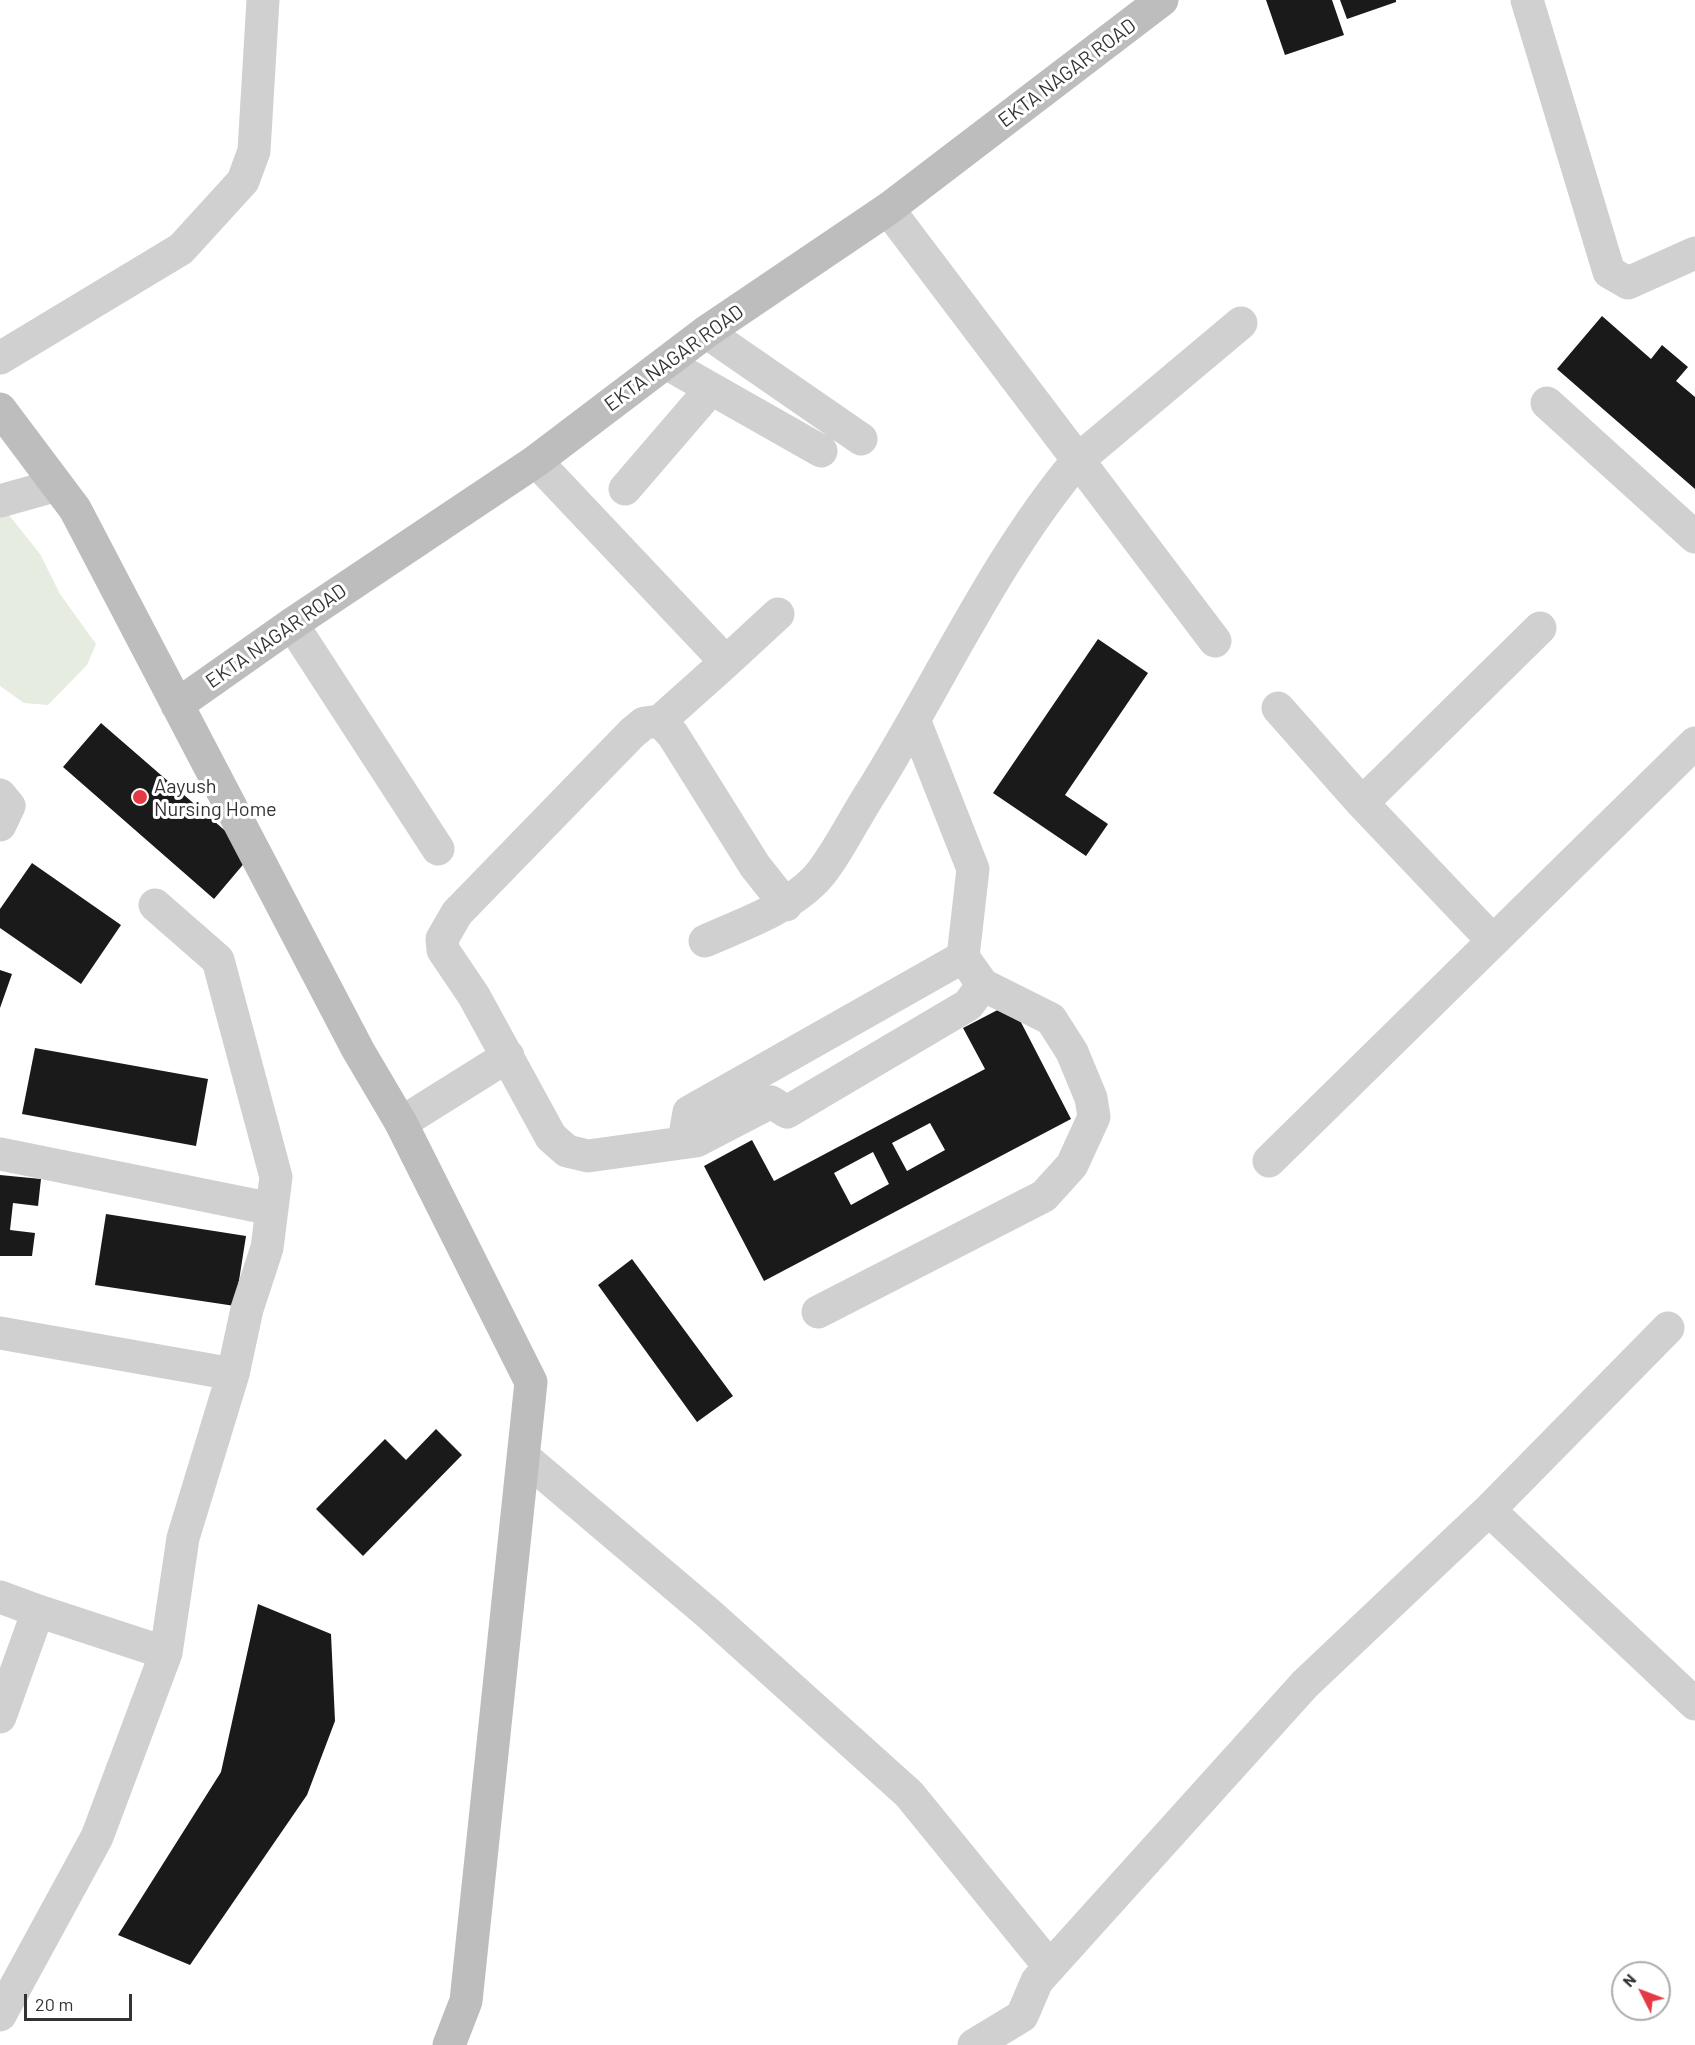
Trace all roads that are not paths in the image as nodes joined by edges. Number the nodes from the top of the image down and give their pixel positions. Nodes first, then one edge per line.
1 (263, 0) edge
2 (1162, 0) edge
3 (1527, 0) edge
4 (888, 209) junction
5 (1695, 253) edge
6 (1241, 323) dead end
7 (705, 332) junction
8 (0, 358) edge
9 (666, 363) junction
10 (711, 389) junction
11 (1547, 404) dead end
12 (0, 409) edge
13 (861, 439) dead end
14 (820, 451) dead end
15 (1079, 459) junction
16 (537, 461) junction
17 (57, 485) junction
18 (624, 489) dead end
19 (0, 501) edge
20 (1695, 537) edge
21 (778, 614) dead end
22 (292, 624) junction
23 (1540, 628) dead end
24 (1215, 641) dead end
25 (726, 662) junction
26 (177, 705) junction
27 (1278, 708) dead end
28 (660, 721) junction
29 (915, 722) junction
30 (1695, 743) edge
31 (0, 795) edge
32 (1362, 803) junction
33 (0, 825) edge
34 (438, 849) dead end
35 (155, 905) dead end
36 (786, 905) junction
37 (705, 941) dead end
38 (1493, 941) junction
39 (963, 957) junction
40 (983, 985) junction
41 (508, 1056) junction
42 (401, 1123) junction
43 (696, 1141) junction
44 (0, 1154) edge
45 (1269, 1161) dead end
46 (272, 1209) junction
47 (818, 1312) dead end
48 (1668, 1328) dead end
49 (0, 1333) edge
50 (233, 1374) junction
51 (525, 1458) junction
52 (1490, 1510) junction
53 (0, 1597) edge
54 (38, 1611) junction
55 (166, 1653) junction
56 (1695, 1704) edge
57 (0, 1717) edge
58 (1050, 1967) junction
59 (0, 2015) edge
60 (449, 2045) edge
61 (974, 2045) edge

1 - 8 street
2 - 4 street, EKTA NAGAR ROAD
3 - 5 street
4 - 7 street, EKTA NAGAR ROAD
4 - 15 street
6 - 15 street
7 - 9 street, EKTA NAGAR ROAD
7 - 13 street
9 - 10 street
9 - 16 street, EKTA NAGAR ROAD
10 - 14 street
10 - 18 street
11 - 20 street
12 - 17 street
15 - 24 street
15 - 29 street
16 - 22 street, EKTA NAGAR ROAD
16 - 25 street
17 - 19 street
17 - 26 street
21 - 25 street
22 - 26 street, EKTA NAGAR ROAD
22 - 34 street
23 - 32 street
25 - 28 street
26 - 42 street
27 - 32 street
28 - 36 street
28 - 41 street
29 - 36 street
29 - 39 street
30 - 38 street
31 - 33 street
32 - 38 street
35 - 46 street
36 - 37 street
38 - 45 street
39 - 40 street
39 - 43 street
40 - 43 street
40 - 47 street
41 - 42 street
41 - 43 street
42 - 51 street
44 - 46 street
46 - 50 street
48 - 52 street
49 - 50 street
50 - 55 street
51 - 58 street
51 - 60 street
52 - 56 street
52 - 58 street
53 - 54 street
54 - 55 street
54 - 57 street
55 - 59 street
58 - 61 street

